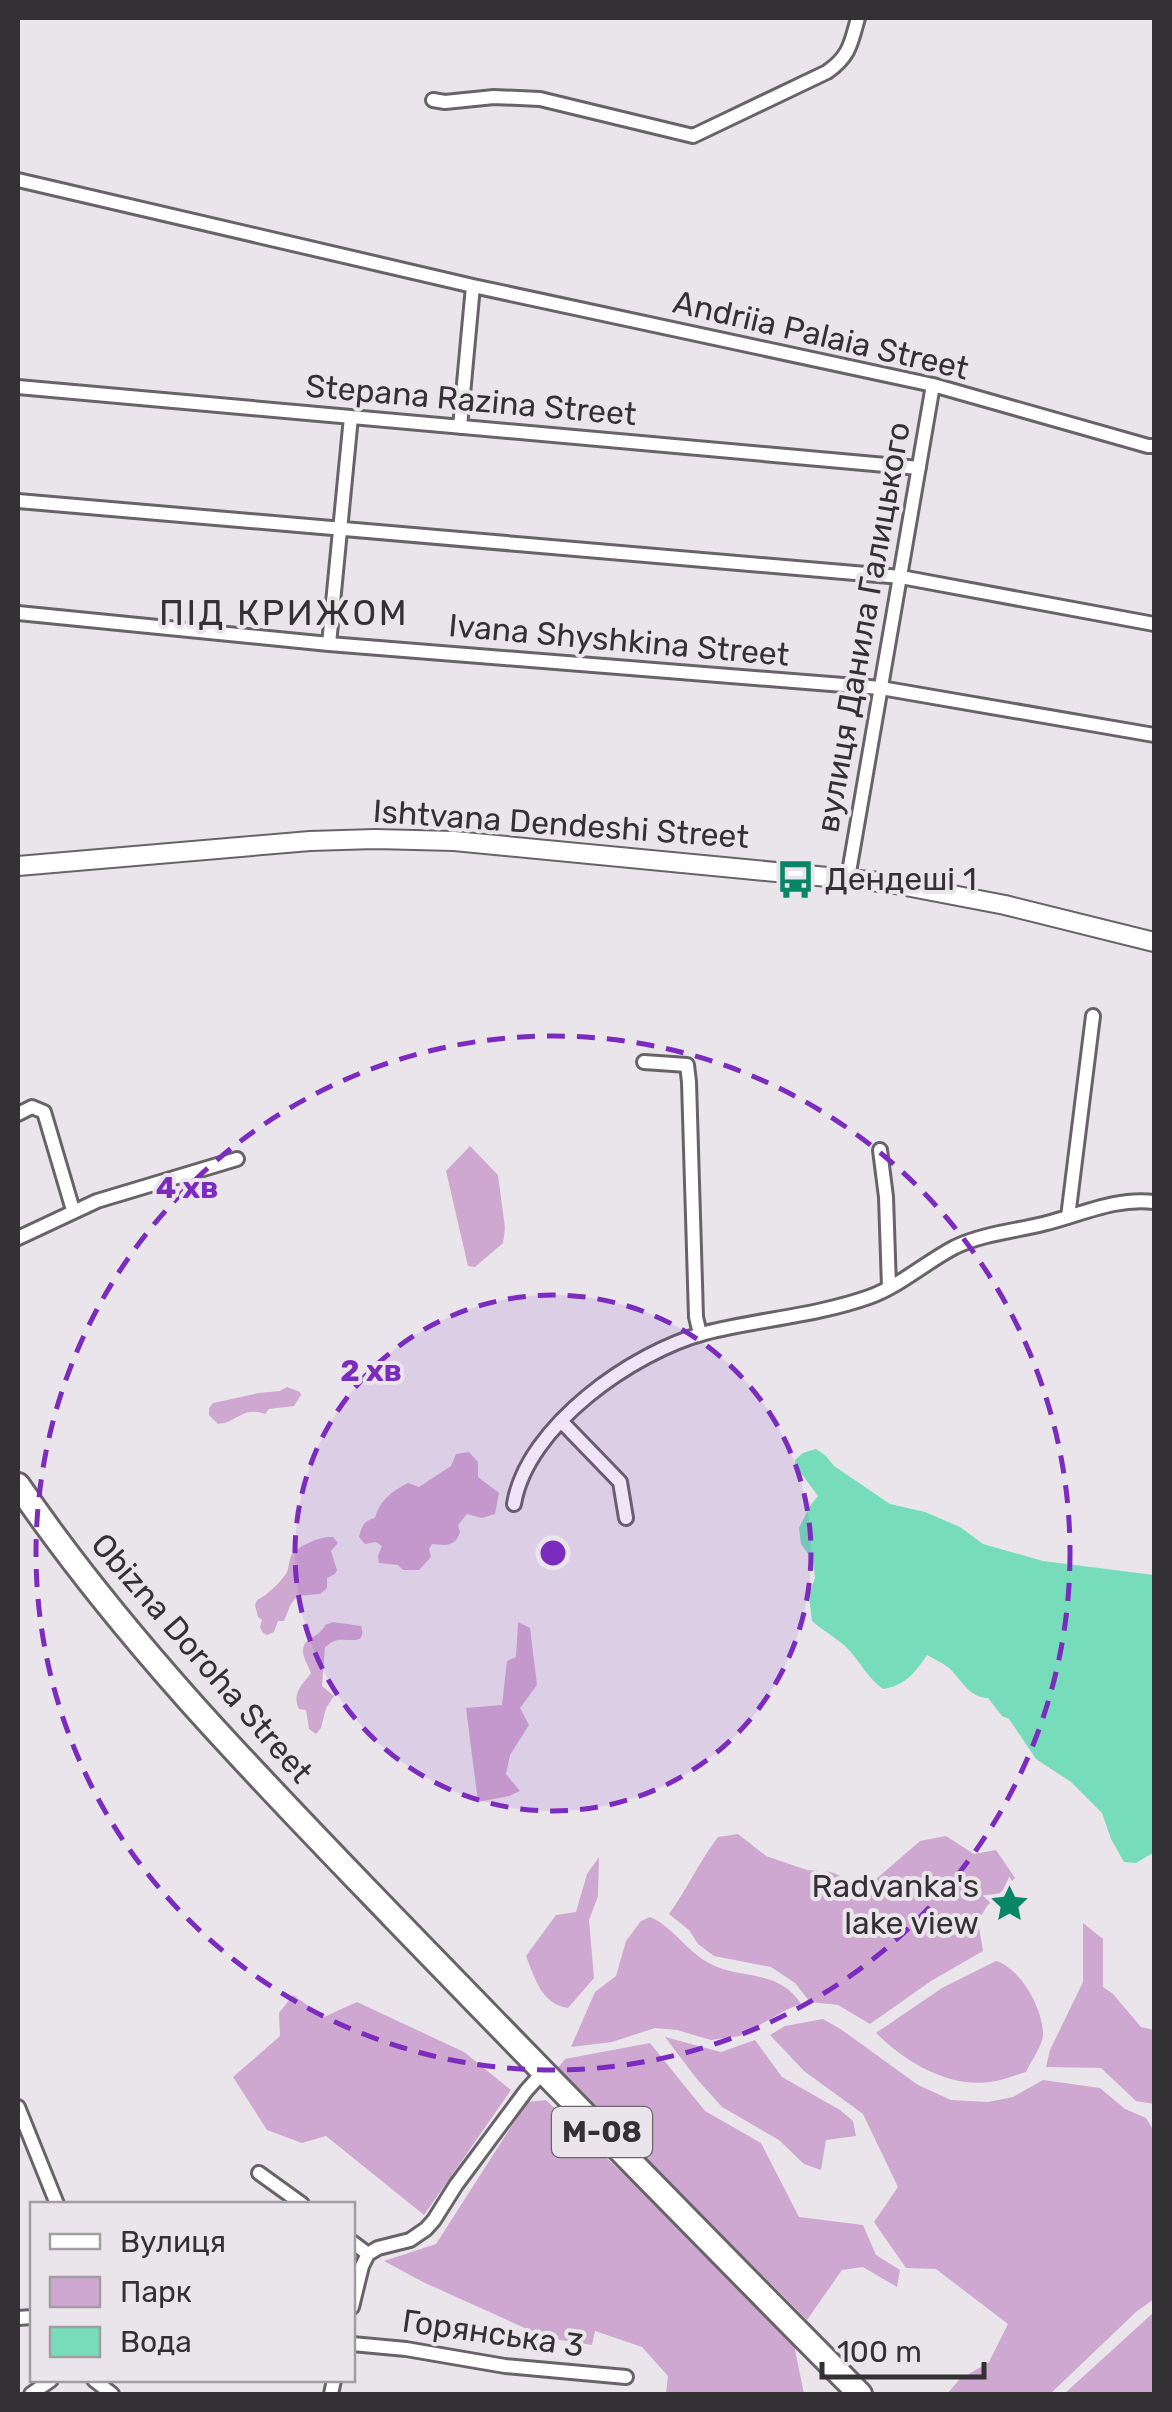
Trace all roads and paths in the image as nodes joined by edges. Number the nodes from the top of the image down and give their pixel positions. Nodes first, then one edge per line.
1 (858, 18) edge
2 (433, 100) dead end
3 (18, 180) edge
4 (473, 286) junction
5 (933, 386) junction
6 (18, 387) edge
7 (352, 417) junction
8 (460, 427) junction
9 (1154, 446) edge
10 (919, 468) junction
11 (18, 502) edge
12 (341, 530) junction
13 (900, 577) junction
14 (18, 613) edge
15 (1154, 624) edge
16 (329, 644) junction
17 (881, 688) junction
18 (1154, 735) edge
19 (18, 866) edge
20 (848, 878) junction
21 (1154, 942) edge
22 (1092, 1016) dead end
23 (644, 1062) dead end
24 (18, 1114) edge
25 (880, 1150) dead end
26 (236, 1159) dead end
27 (1154, 1202) edge
28 (73, 1210) junction
29 (1068, 1216) junction
30 (18, 1238) edge
31 (889, 1287) junction
32 (700, 1334) junction
33 (561, 1421) junction
34 (18, 1485) edge
35 (514, 1504) dead end
36 (626, 1518) dead end
37 (543, 2072) junction
38 (18, 2107) edge
39 (259, 2173) dead end
40 (56, 2202) edge
41 (299, 2202) edge
42 (355, 2244) edge
43 (368, 2254) junction
44 (355, 2295) edge
45 (355, 2344) edge
46 (626, 2378) dead end
47 (860, 2394) edge

1 - 2 street
3 - 4 street, Andriia Palaia Street
4 - 5 street, Andriia Palaia Street
4 - 8 street
5 - 9 street, Andriia Palaia Street
5 - 10 street, вулиця Данила Галицького
6 - 7 street, Stepana Razina Street
7 - 8 street, Stepana Razina Street
7 - 12 street
8 - 10 street, Stepana Razina Street
10 - 13 street, вулиця Данила Галицького
11 - 12 street
12 - 13 street
12 - 16 street
13 - 15 street
13 - 17 street, вулиця Данила Галицького
14 - 16 street, Ivana Shyshkina Street
16 - 17 street, Ivana Shyshkina Street
17 - 18 street, Ivana Shyshkina Street
17 - 20 street, вулиця Данила Галицького
19 - 20 street, Ishtvana Dendeshi Street
20 - 21 street, Ishtvana Dendeshi Street
22 - 29 street
23 - 32 street
24 - 28 street
25 - 31 street
26 - 28 street
27 - 29 street
28 - 30 street
29 - 31 street
31 - 32 street
32 - 33 street
33 - 35 street
33 - 36 street
34 - 37 highway, Obizna Doroha Street / М-08
37 - 43 street
37 - 47 highway, М-08
38 - 40 street
39 - 41 street
42 - 43 street
43 - 44 street
45 - 46 street, Горянська 3

